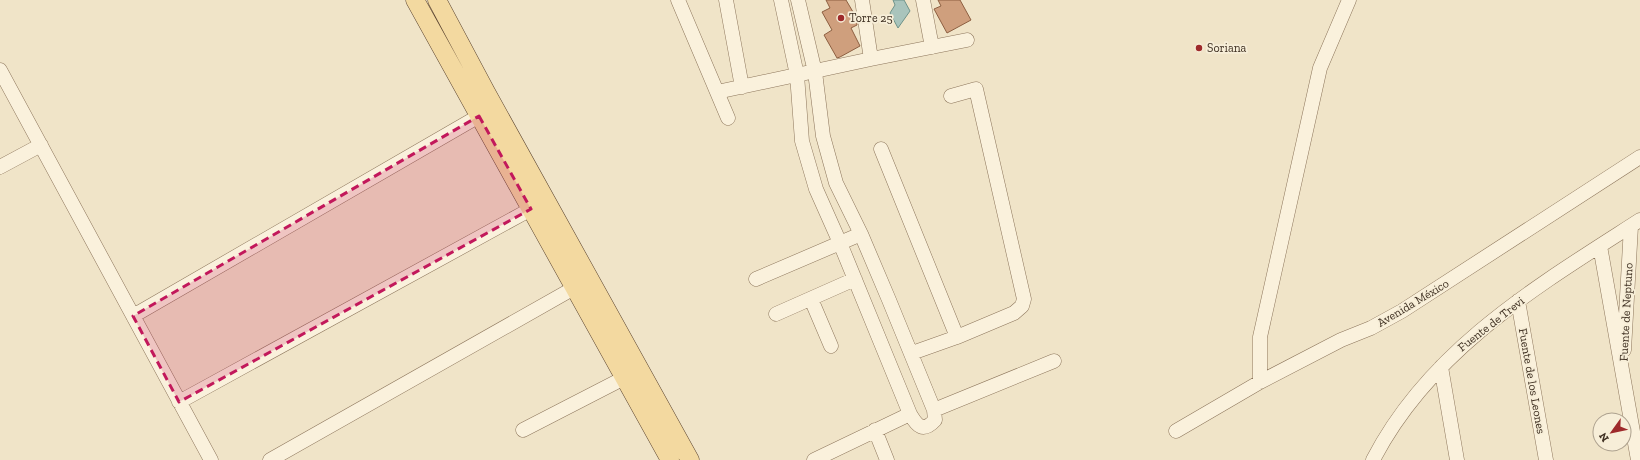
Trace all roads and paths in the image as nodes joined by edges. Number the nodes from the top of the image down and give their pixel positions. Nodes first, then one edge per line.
1 (415, 0) edge
2 (437, 0) edge
3 (678, 0) edge
4 (726, 0) edge
5 (781, 0) edge
6 (798, 0) edge
7 (862, 0) edge
8 (923, 0) edge
9 (1349, 0) edge
10 (967, 40) dead end
11 (932, 47) junction
12 (871, 59) junction
13 (0, 70) edge
14 (815, 72) junction
15 (797, 75) junction
16 (742, 87) junction
17 (717, 92) junction
18 (950, 96) dead end
19 (479, 116) junction
20 (728, 118) dead end
21 (41, 145) junction
22 (881, 149) dead end
23 (1640, 157) edge
24 (526, 164) junction
25 (0, 167) edge
26 (511, 173) junction
27 (531, 209) junction
28 (1636, 223) edge
29 (861, 234) junction
30 (840, 243) junction
31 (1600, 246) junction
32 (869, 254) junction
33 (848, 263) junction
34 (756, 279) dead end
35 (855, 279) junction
36 (574, 288) junction
37 (811, 299) junction
38 (1518, 301) junction
39 (776, 314) dead end
40 (133, 316) junction
41 (957, 337) junction
42 (831, 346) dead end
43 (912, 353) junction
44 (1054, 361) dead end
45 (1441, 367) junction
46 (1623, 374) junction
47 (624, 378) junction
48 (1260, 382) junction
49 (179, 402) junction
50 (934, 410) junction
51 (910, 414) junction
52 (523, 430) dead end
53 (875, 430) junction
54 (1176, 431) dead end
55 (211, 460) edge
56 (270, 460) edge
57 (670, 460) edge
58 (690, 460) edge
59 (814, 460) edge
60 (887, 460) edge
61 (1373, 460) edge
62 (1457, 460) edge
63 (1546, 460) edge
64 (1638, 460) edge

1 - 19 main road
2 - 24 main road
3 - 17 street
4 - 16 street
5 - 15 street
6 - 14 street
7 - 12 street
8 - 11 street
9 - 48 street
10 - 11 street
11 - 12 street
12 - 14 street
13 - 21 street
14 - 15 street
14 - 29 street
15 - 16 street
15 - 30 street
16 - 17 street
17 - 20 street
18 - 41 street
19 - 26 main road
19 - 40 street
21 - 25 street
21 - 40 street
22 - 41 street
23 - 48 street, Avenida México
24 - 26 main road
24 - 58 main road
26 - 27 main road
27 - 36 main road
27 - 49 street
28 - 31 street, Fuente de Trevi
28 - 46 street, Fuente de Neptuno
29 - 30 street
29 - 32 street
30 - 33 street
30 - 34 street
31 - 38 street, Fuente de Trevi
31 - 46 street, Fuente de Neptuno
32 - 33 street
32 - 43 street
33 - 35 street
35 - 37 street
35 - 51 street
36 - 47 main road
36 - 56 street
37 - 39 street
37 - 42 street
38 - 45 street, Fuente de Trevi
38 - 63 street, Fuente de los Leones
40 - 49 street
41 - 43 street
43 - 50 street
44 - 50 street
45 - 61 street, Fuente de Trevi
45 - 62 street
46 - 64 street, Fuente de Neptuno
47 - 52 street
47 - 57 main road
48 - 54 street, Avenida México
49 - 55 street
50 - 51 street
51 - 53 street
53 - 59 street
53 - 60 street

